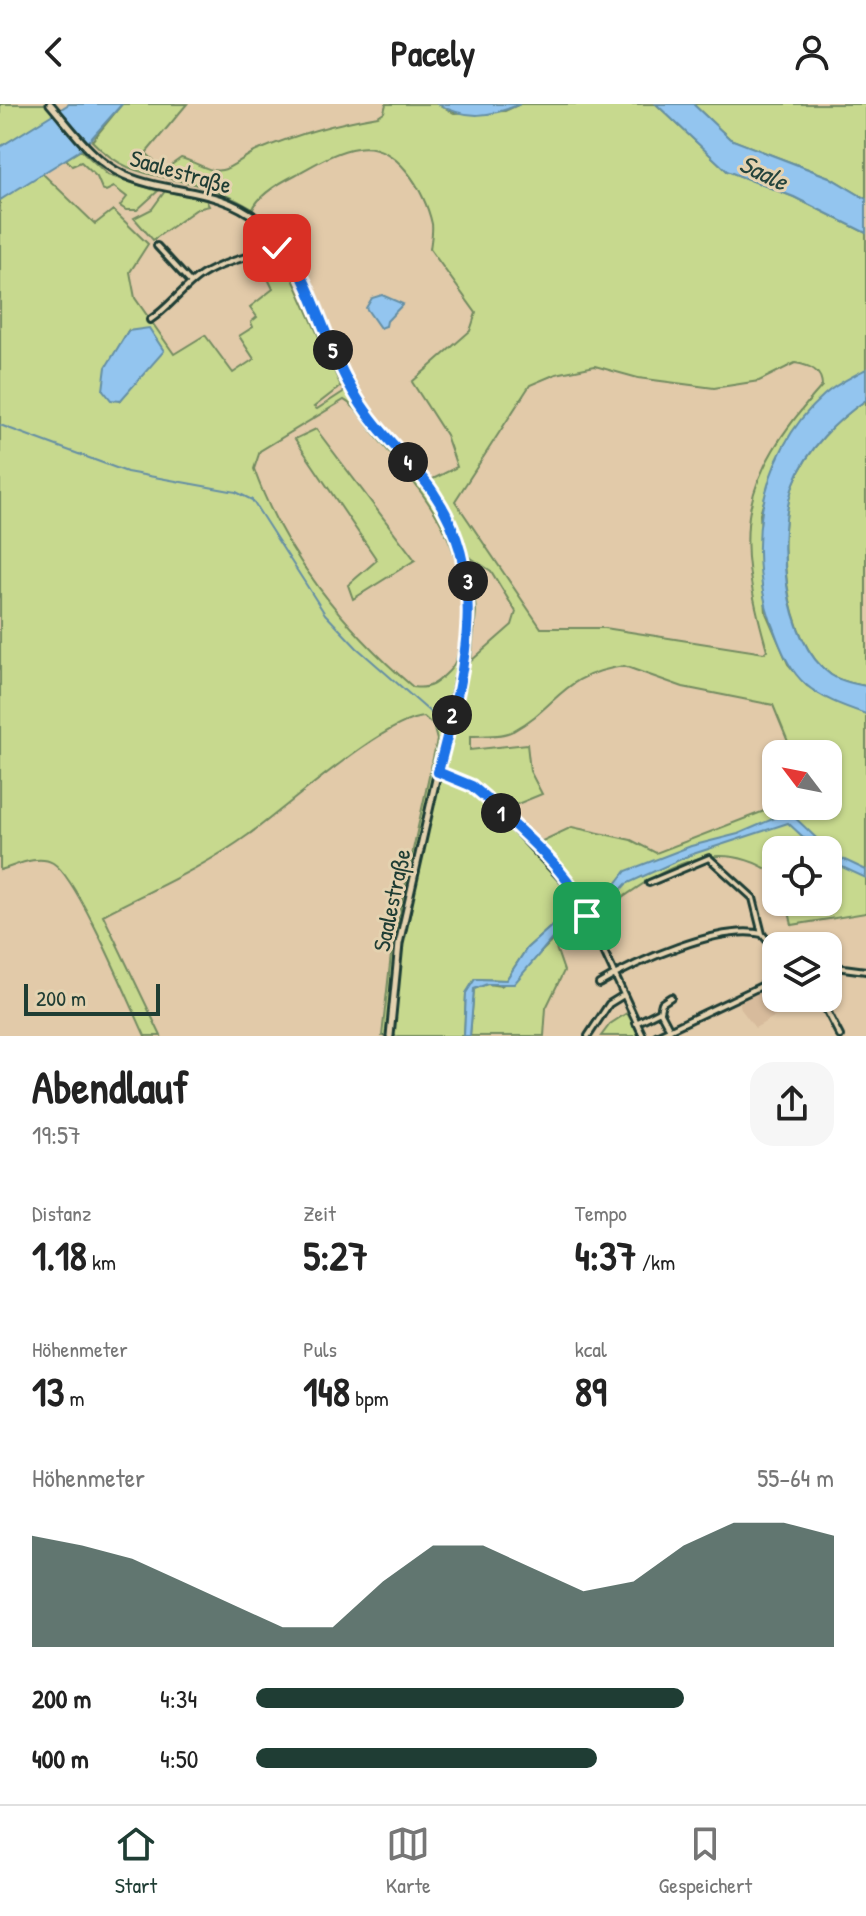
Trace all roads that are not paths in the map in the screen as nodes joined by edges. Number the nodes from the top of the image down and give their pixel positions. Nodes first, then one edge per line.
1 (50, 104) edge
2 (284, 245) junction
3 (157, 246) dead end
4 (191, 283) junction
5 (150, 320) dead end
6 (438, 772) junction
7 (649, 883) dead end
8 (762, 934) joint
9 (842, 968) edge
10 (866, 971) edge
11 (615, 974) junction
12 (599, 984) dead end
13 (762, 986) edge
14 (622, 996) junction
15 (671, 997) dead end
16 (660, 1011) junction
17 (828, 1012) edge
18 (636, 1023) junction
19 (670, 1030) junction
20 (390, 1036) edge
21 (588, 1036) edge
22 (643, 1036) edge
23 (656, 1036) edge
24 (840, 1036) edge

1 - 2 street, Saalestraße
2 - 4 street
2 - 6 street, Saalestraße
3 - 4 street
4 - 5 street
6 - 11 street
6 - 20 street, Saalestraße
7 - 8 street
8 - 11 street
9 - 10 street
11 - 12 street
11 - 14 street
13 - 19 street
14 - 18 street
14 - 21 street
15 - 16 street
16 - 18 street
16 - 19 street
17 - 24 street
18 - 22 street
19 - 23 street

